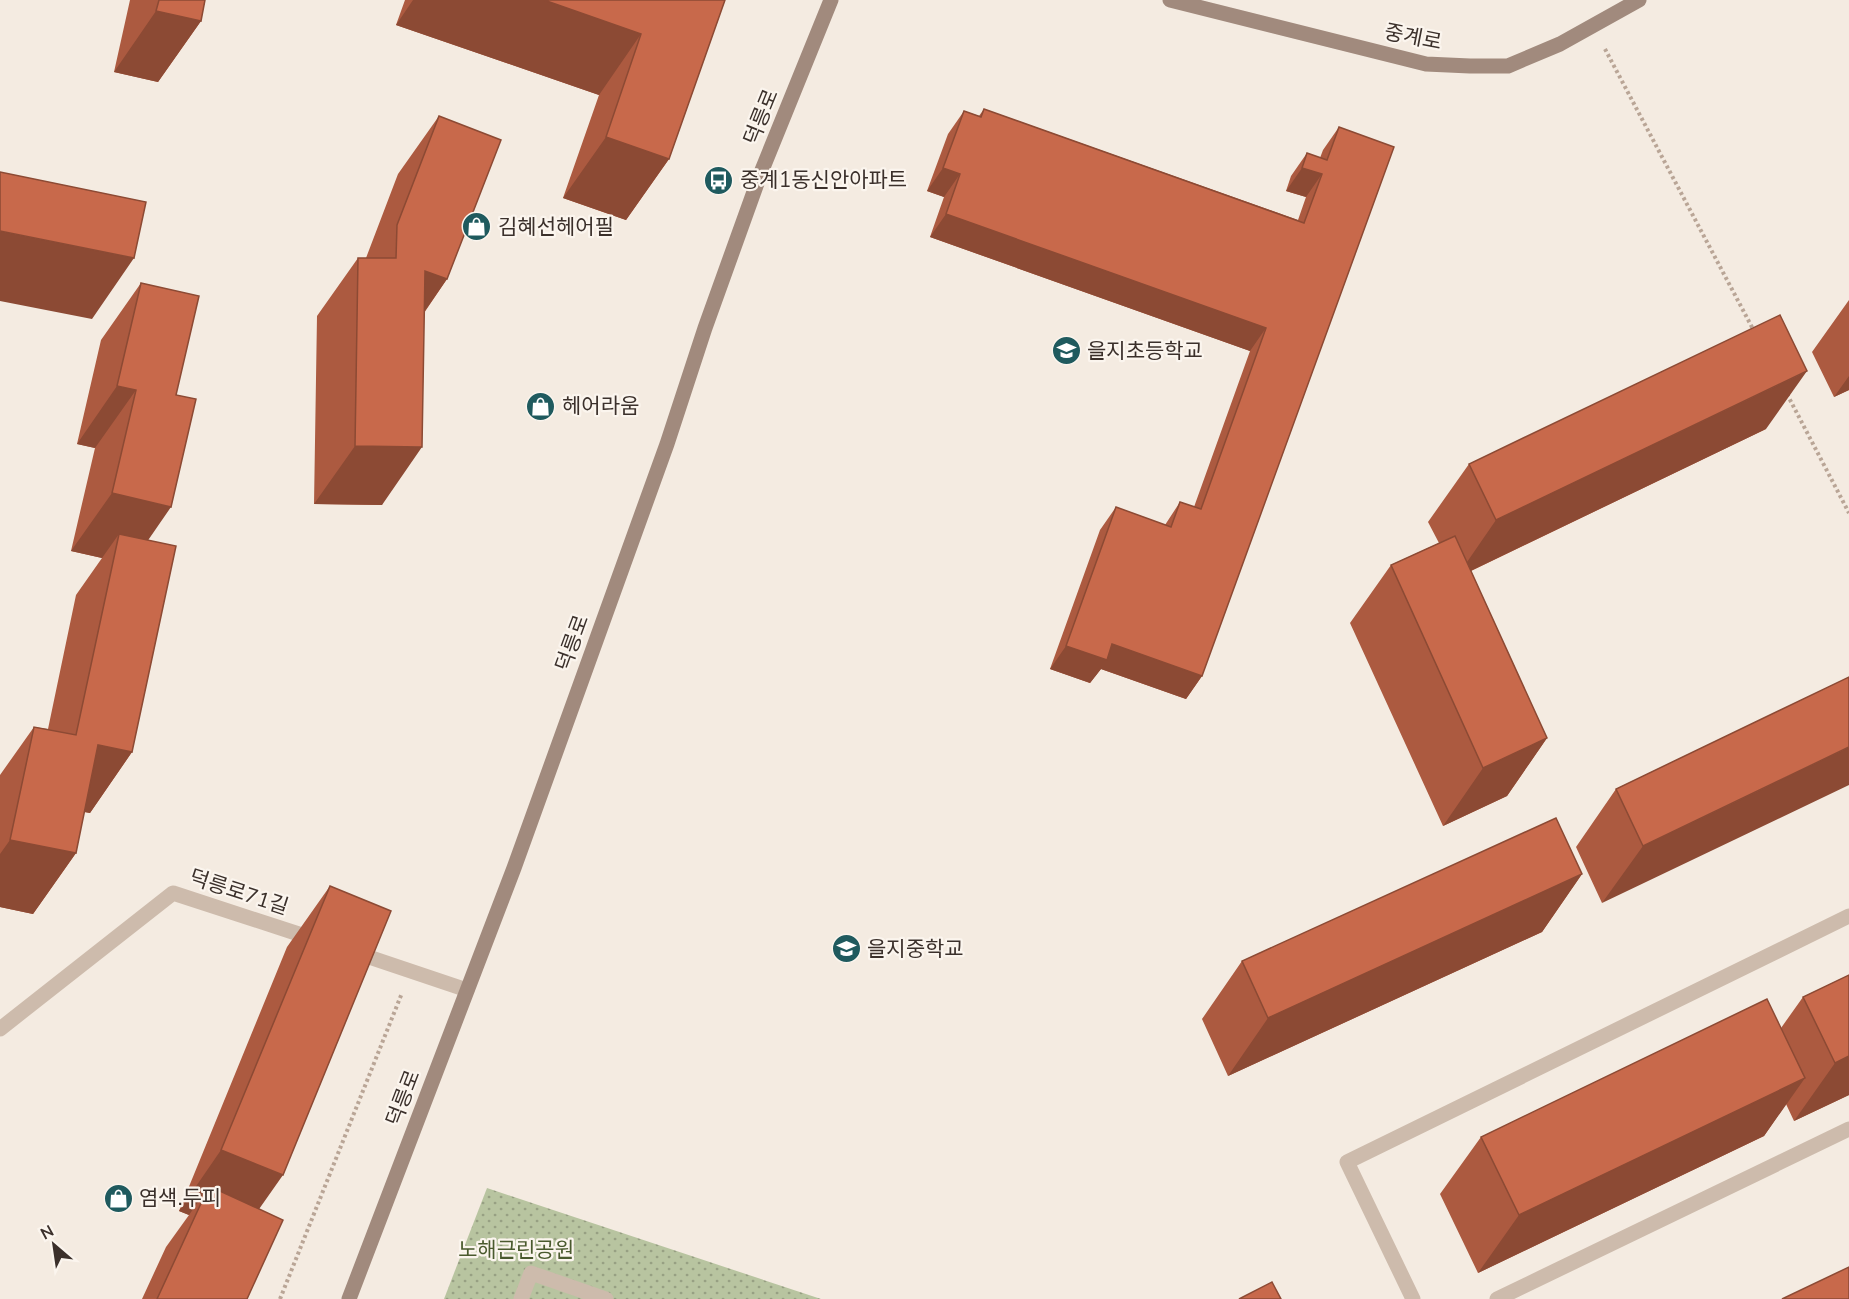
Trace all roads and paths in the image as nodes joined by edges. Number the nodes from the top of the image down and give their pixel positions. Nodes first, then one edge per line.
1 (831, 0) edge
2 (1170, 0) edge
3 (1639, 0) edge
4 (1593, 25) junction
5 (1756, 334) edge
6 (1783, 387) edge
7 (1849, 513) edge
8 (1849, 916) edge
9 (411, 971) junction
10 (467, 990) junction
11 (0, 1029) edge
12 (1849, 1129) edge
13 (280, 1299) edge
14 (349, 1299) edge
15 (521, 1299) edge
16 (606, 1299) edge
17 (1413, 1299) edge
18 (1497, 1299) edge

1 - 10 main road, 덕릉로
2 - 4 main road, 중계로
3 - 4 main road, 중계로
4 - 5 path
6 - 7 path
8 - 17 street
9 - 10 street, 덕릉로71길
9 - 11 street, 덕릉로71길
9 - 13 path
10 - 14 main road, 덕릉로
12 - 18 street
15 - 16 street

